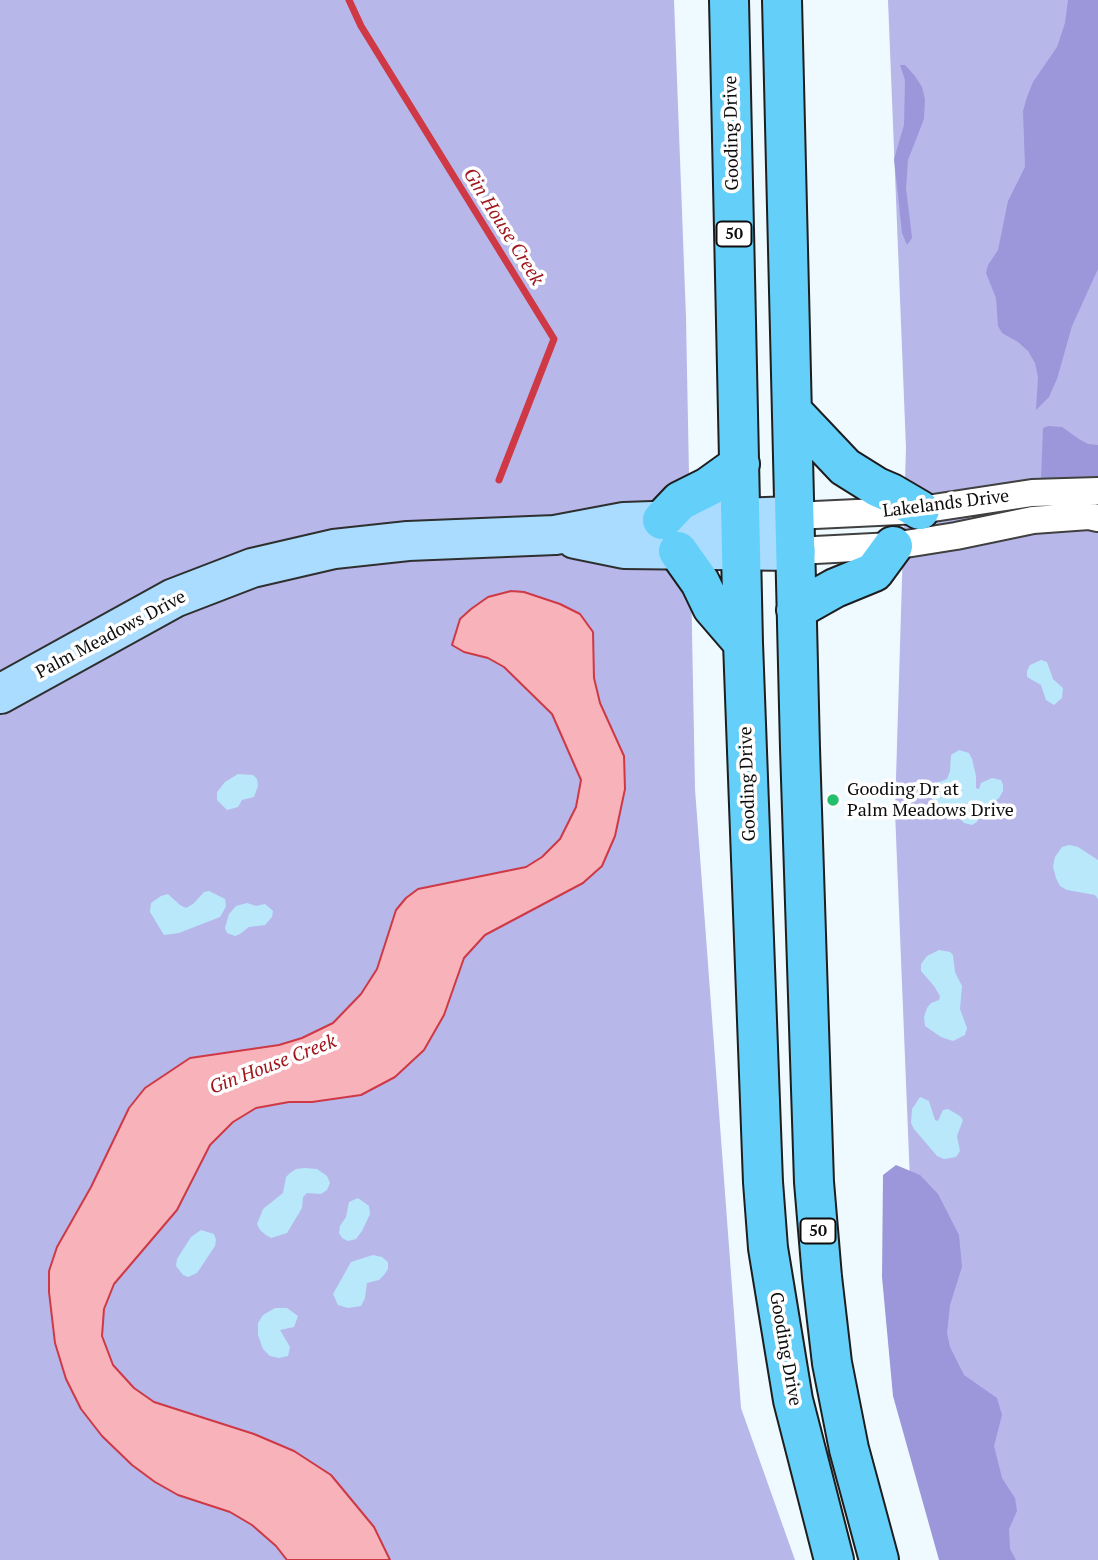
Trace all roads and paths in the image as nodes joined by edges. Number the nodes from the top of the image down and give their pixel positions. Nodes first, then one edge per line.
1 (729, 0) edge
2 (782, 0) edge
3 (792, 411) junction
4 (740, 464) junction
5 (1098, 491) edge
6 (920, 510) junction
7 (1098, 518) edge
8 (795, 533) junction
9 (742, 534) junction
10 (670, 536) junction
11 (893, 545) junction
12 (796, 610) junction
13 (743, 643) junction
14 (0, 694) edge
15 (834, 1560) edge
16 (879, 1560) edge

1 - 4 main road, Gooding Drive / 50
2 - 3 main road, 50
3 - 6 main road
3 - 8 main road, 50
4 - 9 main road, Gooding Drive / 50
4 - 10 main road
5 - 6 street, Lakelands Drive
6 - 8 street, Lakelands Drive
7 - 11 street, Lakelands Drive
8 - 9 street, Palm Meadows Drive
8 - 11 street, Lakelands Drive
8 - 12 main road, 50
9 - 10 street, Palm Meadows Drive
9 - 13 main road, Gooding Drive / 50
10 - 13 main road
10 - 14 street, Palm Meadows Drive
11 - 12 main road
12 - 16 main road, 50
13 - 15 main road, Gooding Drive / 50

